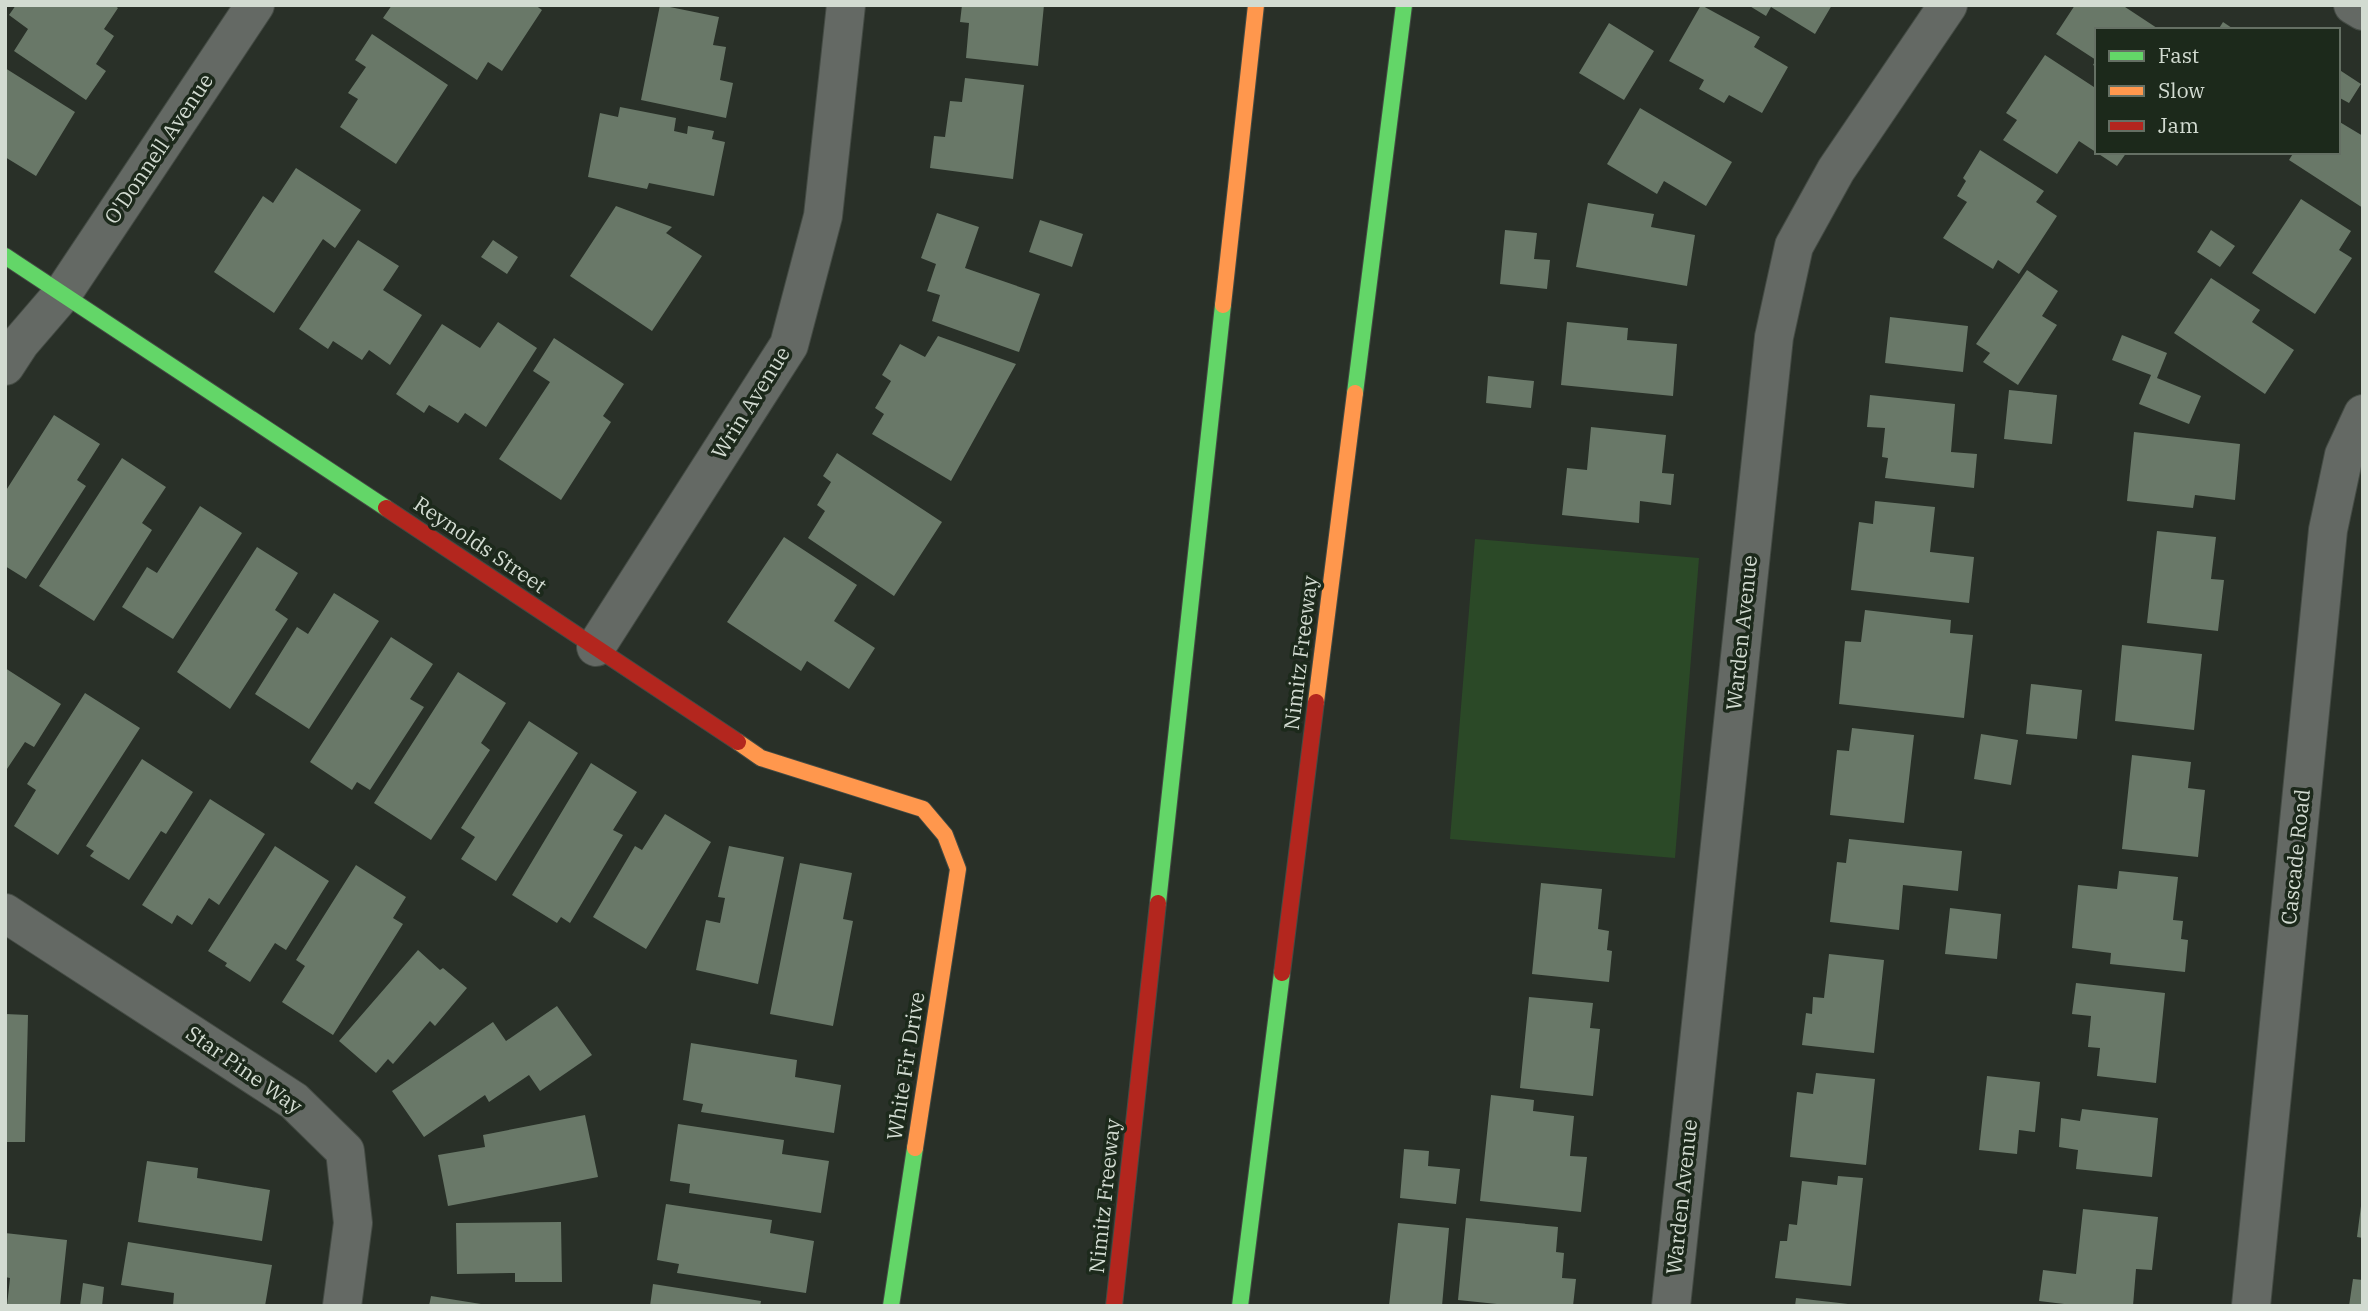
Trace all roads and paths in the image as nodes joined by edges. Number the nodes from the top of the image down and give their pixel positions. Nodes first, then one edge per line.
1 (255, 5) edge
2 (846, 5) edge
3 (1256, 5) edge
4 (1404, 5) edge
5 (1948, 5) edge
6 (2353, 5) edge
7 (2363, 11) edge
8 (5, 256) edge
9 (63, 293) junction
10 (5, 366) edge
11 (2363, 414) edge
12 (596, 646) junction
13 (945, 835) joint
14 (5, 913) edge
15 (342, 1306) edge
16 (891, 1306) edge
17 (1114, 1306) edge
18 (1240, 1306) edge
19 (1671, 1306) edge
20 (2251, 1306) edge

1 - 9 street, O'Donnell Avenue
2 - 12 street, Wrin Avenue
3 - 17 main road, Nimitz Freeway
4 - 18 main road, Nimitz Freeway
5 - 19 street, Warden Avenue
6 - 7 street
8 - 9 main road, Reynolds Street
9 - 10 street, O'Donnell Avenue
9 - 12 main road, Reynolds Street
11 - 20 street, Cascade Road
12 - 13 main road, Reynolds Street
13 - 16 main road, White Fir Drive
14 - 15 street, Star Pine Way

